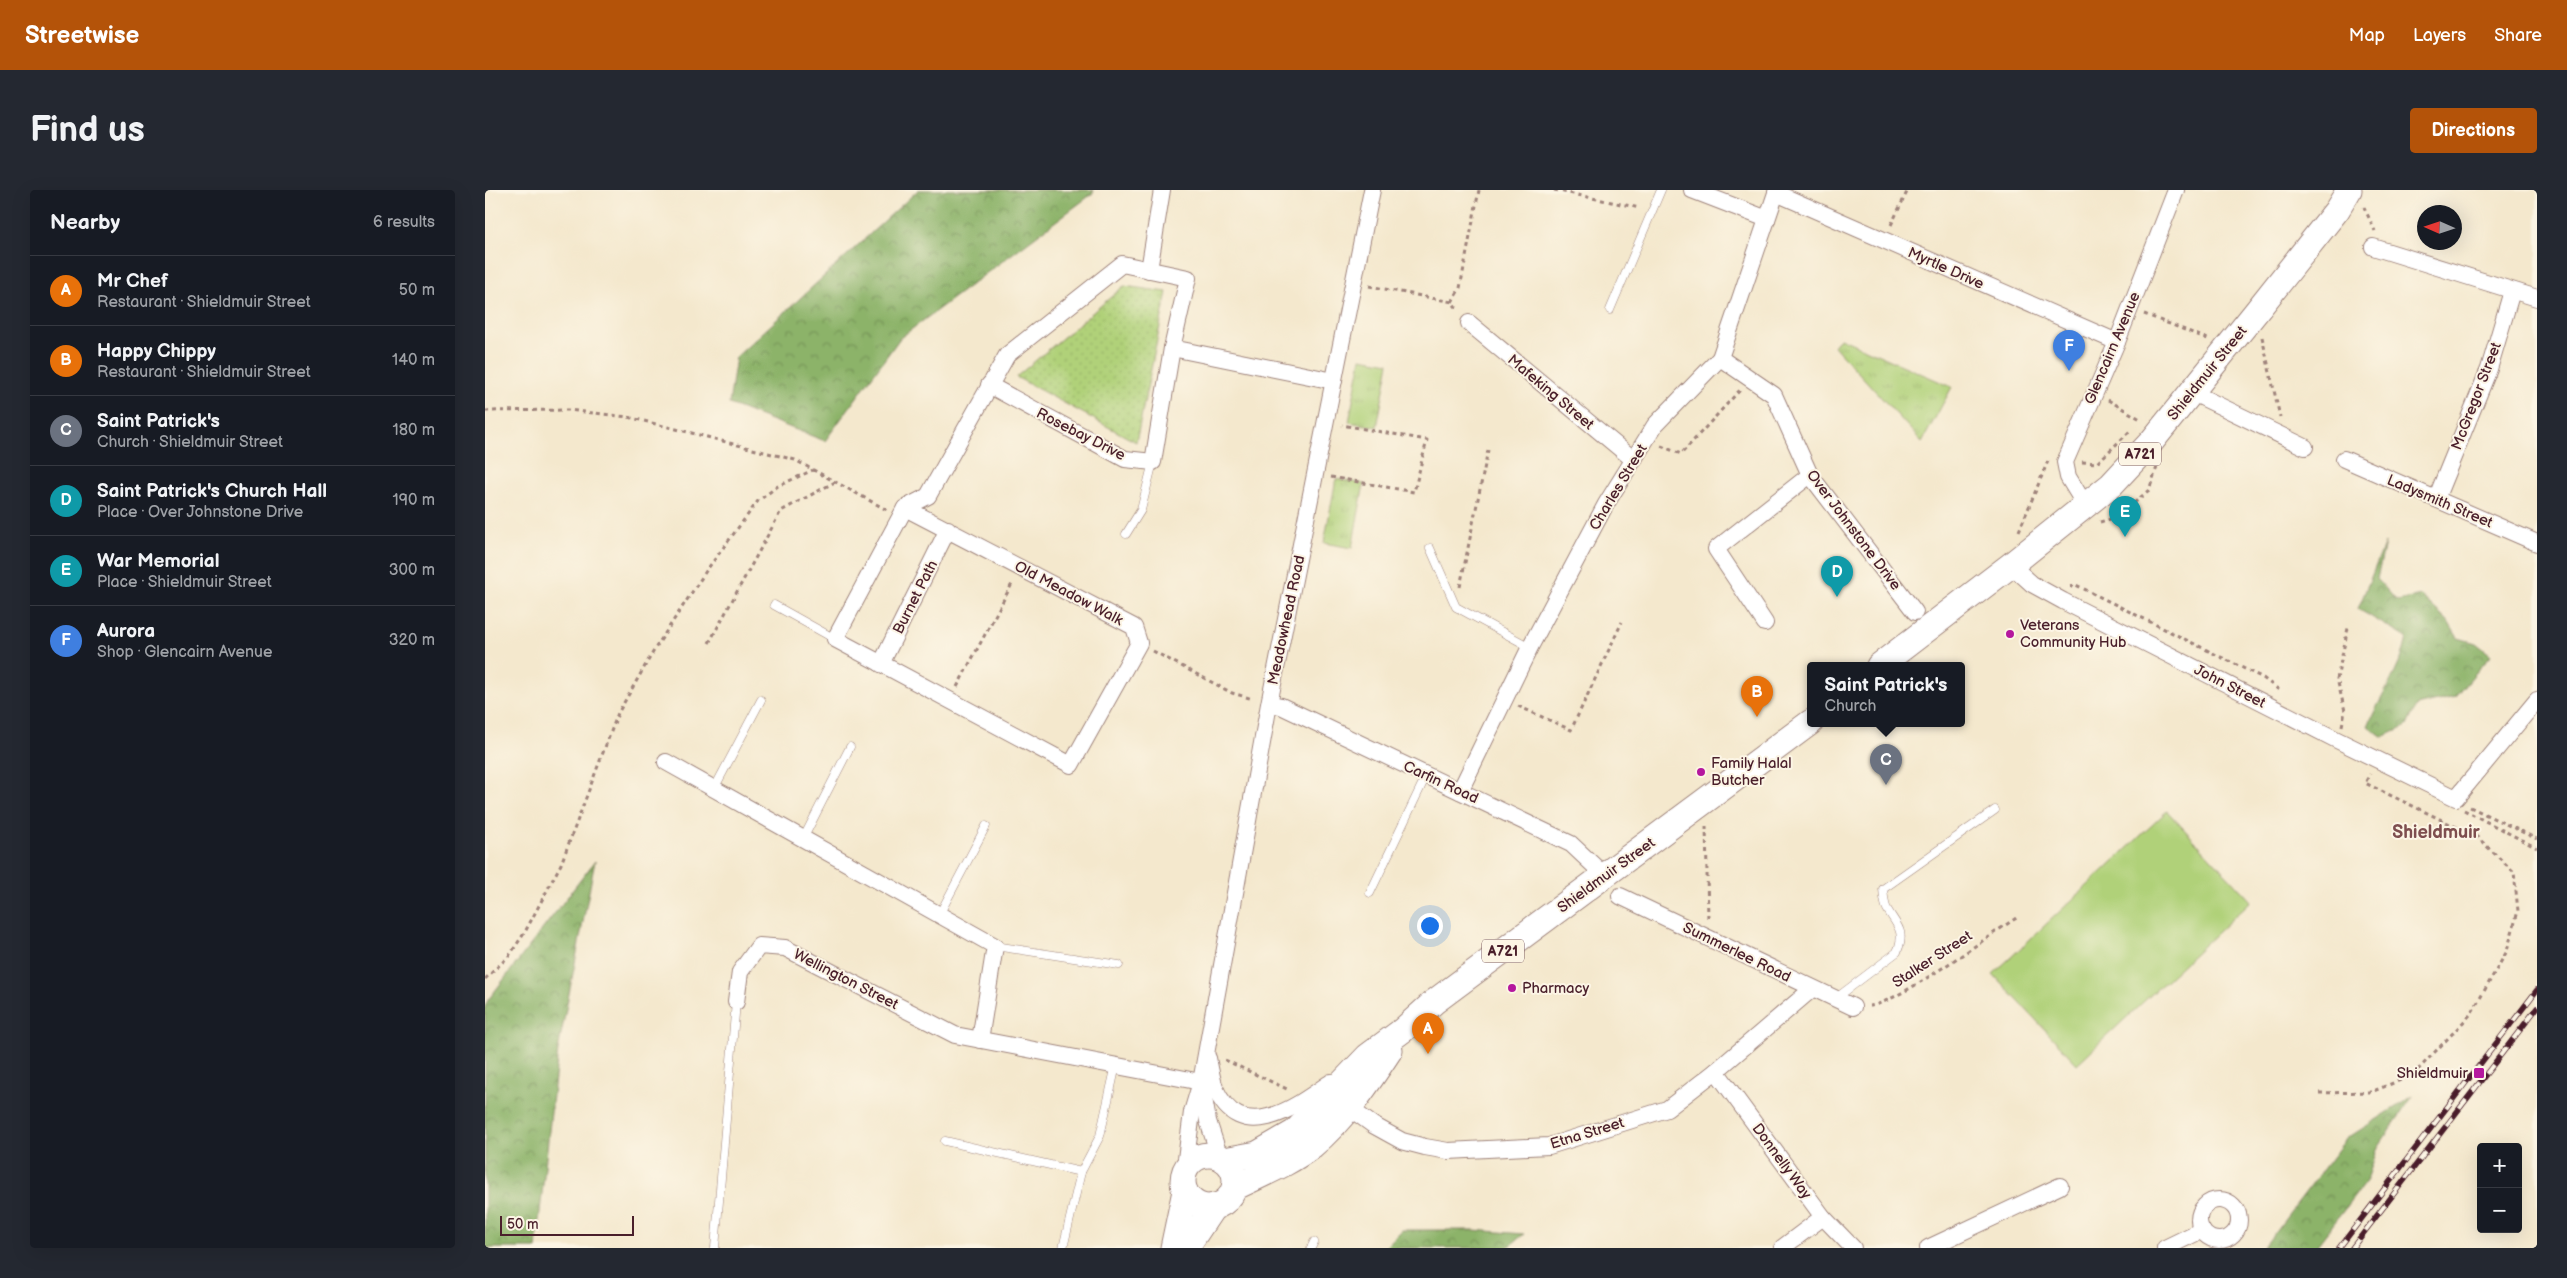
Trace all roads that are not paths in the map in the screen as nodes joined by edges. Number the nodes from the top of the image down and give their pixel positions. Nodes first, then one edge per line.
1 (1162, 190) edge
2 (1372, 190) edge
3 (1661, 190) edge
4 (1692, 190) edge
5 (2176, 190) edge
6 (1777, 191) edge
7 (2356, 195) edge
8 (1767, 219) junction
9 (2380, 249) road end
10 (1149, 270) junction
11 (2512, 292) junction
12 (2537, 298) edge
13 (1610, 310) dead end
14 (1469, 323) road end
15 (2117, 342) junction
16 (1172, 348) junction
17 (1720, 358) junction
18 (1334, 381) junction
19 (989, 385) junction
20 (2191, 392) junction
21 (2305, 447) dead end
22 (1634, 460) junction
23 (2344, 460) dead end
24 (1153, 462) junction
25 (1810, 475) junction
26 (2436, 499) junction
27 (2085, 505) junction
28 (903, 512) junction
29 (948, 530) junction
30 (1126, 534) dead end
31 (2537, 542) edge
32 (1429, 548) dead end
33 (2011, 565) junction
34 (774, 604) dead end
35 (1915, 612) dead end
36 (1765, 623) dead end
37 (835, 639) junction
38 (1530, 647) junction
39 (1884, 662) edge
40 (881, 664) junction
41 (761, 700) dead end
42 (2537, 700) edge
43 (1269, 704) junction
44 (1807, 725) edge
45 (849, 747) dead end
46 (666, 762) dead end
47 (1426, 776) junction
48 (714, 789) junction
49 (1460, 791) junction
50 (1995, 810) dead end
51 (986, 826) dead end
52 (803, 839) junction
53 (1605, 876) junction
54 (1369, 893) dead end
55 (1620, 896) dead end
56 (939, 915) junction
57 (995, 946) junction
58 (1119, 964) dead end
59 (1812, 989) junction
60 (1835, 999) junction
61 (735, 1002) joint
62 (1853, 1007) road end
63 (1403, 1030) junction
64 (980, 1040) junction
65 (1206, 1051) junction
66 (1369, 1056) junction
67 (1116, 1065) junction
68 (1716, 1071) junction
69 (1201, 1082) junction
70 (1341, 1101) junction
71 (945, 1141) dead end
72 (1222, 1159) junction
73 (1081, 1172) junction
74 (1184, 1183) junction
75 (2060, 1186) dead end
76 (1234, 1188) junction
77 (1215, 1206) junction
78 (1823, 1217) junction
79 (2202, 1230) dead end
80 (715, 1248) edge
81 (1063, 1248) edge
82 (1173, 1248) edge
83 (1186, 1248) edge
84 (1782, 1248) edge
85 (1853, 1248) edge
86 (1928, 1248) edge
87 (2165, 1248) edge

1 - 10 street
2 - 18 street, Meadowhead Road
3 - 13 lane
4 - 8 street
5 - 15 street, Glencairn Avenue
6 - 8 street, Charles Street
6 - 15 street, Myrtle Drive
7 - 20 main road, Shieldmuir Street / A721
8 - 17 street, Charles Street
9 - 11 street
10 - 16 street
10 - 19 street
11 - 12 street
11 - 26 street, McGregor Street
14 - 22 street, Mafeking Street
15 - 27 street, Glencairn Avenue
16 - 18 street
16 - 24 street
17 - 22 street, Charles Street
17 - 25 street, Over Johnstone Drive
18 - 43 street, Meadowhead Road
19 - 24 street, Rosebay Drive
19 - 28 street
20 - 21 street
20 - 27 main road, Shieldmuir Street / A721
22 - 38 street, Charles Street
23 - 26 street, Ladysmith Street
24 - 30 lane
25 - 35 street, Over Johnstone Drive
25 - 36 street
26 - 31 street, Ladysmith Street
27 - 33 main road, Shieldmuir Street / A721
28 - 29 street, Old Meadow Walk
28 - 37 street
29 - 40 street, Burnet Path
29 - 40 street, Old Meadow Walk
32 - 38 lane
33 - 39 main road, Shieldmuir Street / A721
33 - 42 street, John Street
34 - 37 lane
37 - 40 street
38 - 49 street, Charles Street
41 - 48 lane
43 - 47 street, Carfin Road
43 - 65 street, Meadowhead Road
44 - 53 main road, Shieldmuir Street / A721
45 - 52 lane
46 - 48 street
47 - 49 street, Carfin Road
47 - 54 lane
48 - 52 street
49 - 53 street, Carfin Road
50 - 60 lane
51 - 56 lane
52 - 56 street
53 - 63 main road, Shieldmuir Street / A721
55 - 59 street, Summerlee Road
56 - 57 street
57 - 58 lane
57 - 64 street
59 - 60 street, Summerlee Road
59 - 68 street, Etna Street
60 - 62 street, Summerlee Road
61 - 64 street, Wellington Street
61 - 80 lane, Wellington Street
63 - 66 main road, Shieldmuir Street / A721
63 - 70 main road, Shieldmuir Street / A721
64 - 67 street, Wellington Street
65 - 66 street, Meadowhead Road
65 - 69 street, Meadowhead Road
66 - 70 main road, Shieldmuir Street / A721
67 - 69 street, Wellington Street
67 - 73 lane
68 - 70 street, Etna Street
68 - 78 street, Donnelly Way
69 - 72 street, Meadowhead Road
69 - 74 street, Meadowhead Road
70 - 72 main road, Shieldmuir Street / A721
70 - 76 main road, Shieldmuir Street / A721
71 - 73 lane
72 - 74 main road, A721
72 - 76 main road
73 - 81 lane
74 - 77 main road
74 - 82 main road
75 - 86 street
76 - 77 main road, A721
77 - 83 main road, A721
78 - 84 street
78 - 85 street, Donnelly Way
79 - 87 street

